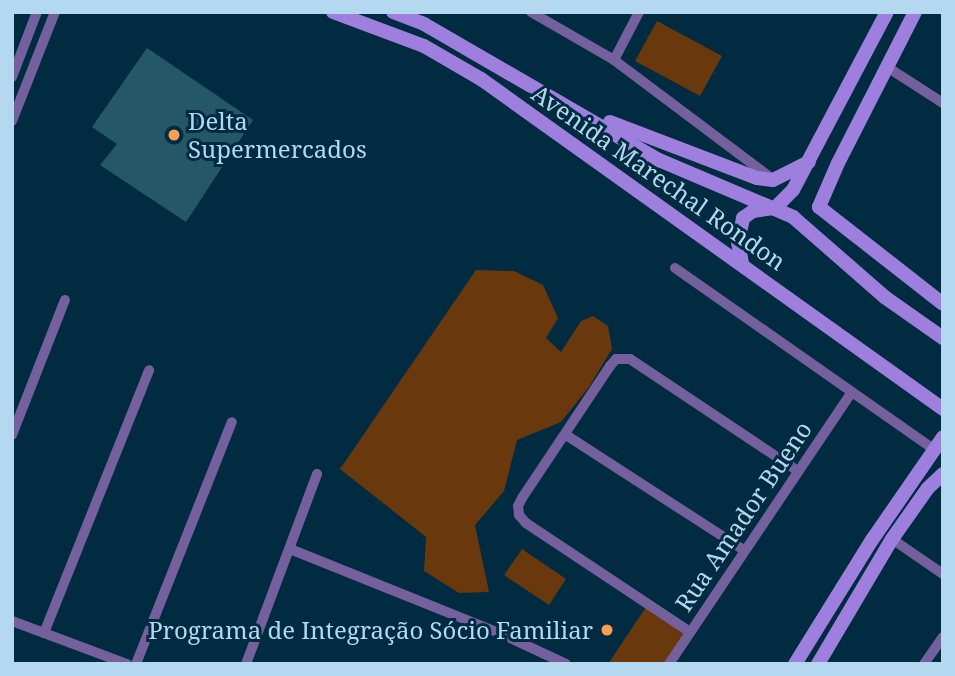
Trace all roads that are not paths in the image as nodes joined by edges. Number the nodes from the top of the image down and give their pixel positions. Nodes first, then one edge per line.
1 (37, 12) edge
2 (55, 12) edge
3 (333, 12) edge
4 (393, 12) edge
5 (531, 12) edge
6 (639, 12) edge
7 (887, 12) edge
8 (915, 12) edge
9 (614, 60) junction
10 (887, 67) junction
11 (12, 77) edge
12 (561, 102) junction
13 (943, 103) edge
14 (12, 121) edge
15 (811, 162) junction
16 (774, 180) junction
17 (775, 208) junction
18 (742, 263) junction
19 (675, 268) dead end
20 (65, 300) dead end
21 (943, 304) edge
22 (943, 338) edge
23 (149, 370) dead end
24 (851, 393) junction
25 (943, 409) edge
26 (232, 422) dead end
27 (12, 435) edge
28 (566, 435) junction
29 (943, 437) edge
30 (935, 450) junction
31 (798, 471) junction
32 (317, 474) dead end
33 (943, 474) edge
34 (892, 539) junction
35 (290, 549) junction
36 (744, 550) junction
37 (943, 574) edge
38 (12, 621) edge
39 (690, 632) junction
40 (44, 633) junction
41 (943, 637) edge
42 (558, 662) edge
43 (127, 664) edge
44 (136, 664) edge
45 (246, 664) edge
46 (669, 664) edge
47 (794, 664) edge
48 (818, 664) edge
49 (924, 664) edge

1 - 11 street
2 - 14 street
3 - 18 main road, Avenida Marechal Rondon
4 - 12 main road, Avenida Marechal Rondon
5 - 9 street
6 - 9 street
7 - 15 main road
8 - 10 main road
9 - 16 street
10 - 13 street
10 - 21 main road
12 - 16 main road
12 - 17 main road, Avenida Marechal Rondon
15 - 16 main road
15 - 17 main road
17 - 18 main road
17 - 22 main road, Avenida Marechal Rondon
18 - 25 main road, Avenida Marechal Rondon
19 - 24 street
20 - 27 street
23 - 40 street
24 - 30 street
24 - 31 street, Rua Amador Bueno
26 - 44 street
28 - 31 street
28 - 36 street
28 - 39 street
29 - 30 main road
30 - 47 main road
31 - 36 street, Rua Amador Bueno
32 - 35 street
33 - 34 main road
34 - 37 street
34 - 48 main road
35 - 42 street
35 - 45 street
36 - 39 street, Rua Amador Bueno
38 - 40 street
39 - 46 street, Rua Amador Bueno
40 - 43 street
41 - 49 street

